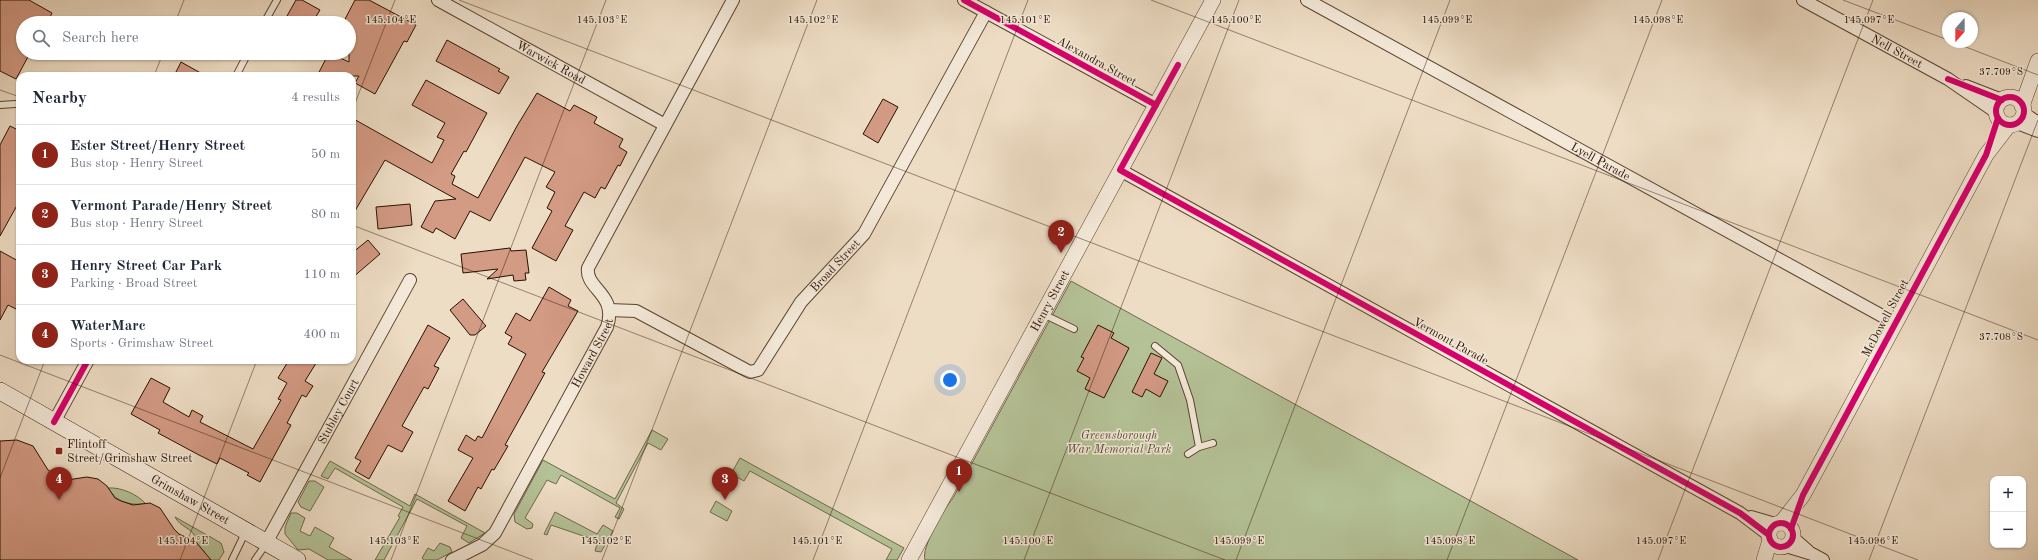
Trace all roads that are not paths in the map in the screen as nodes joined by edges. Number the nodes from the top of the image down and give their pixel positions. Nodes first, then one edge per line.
1 (277, 0) edge
2 (438, 0) edge
3 (733, 0) edge
4 (964, 0) edge
5 (1213, 0) edge
6 (1307, 0) edge
7 (1803, 0) edge
8 (986, 12) junction
9 (268, 16) edge
10 (244, 60) edge
11 (2038, 60) edge
12 (238, 72) edge
13 (15, 104) dead end
14 (0, 105) edge
15 (1156, 106) junction
16 (2010, 112) junction
17 (2038, 124) edge
18 (665, 125) junction
19 (2038, 132) edge
20 (1120, 170) junction
21 (410, 280) dead end
22 (609, 310) junction
23 (1042, 314) junction
24 (1895, 323) junction
25 (1074, 329) dead end
26 (1155, 346) dead end
27 (86, 364) edge
28 (0, 391) edge
29 (54, 422) junction
30 (1213, 443) dead end
31 (1199, 447) junction
32 (1188, 454) dead end
33 (246, 531) junction
34 (1781, 535) junction
35 (266, 543) junction
36 (1817, 557) edge
37 (232, 560) edge
38 (255, 560) edge
39 (297, 560) edge
40 (452, 560) edge
41 (910, 560) edge
42 (1764, 560) edge
43 (1771, 560) edge

1 - 9 lane
2 - 18 street, Warwick Road
3 - 18 street, Howard Street
4 - 8 street, Alexandra Street
5 - 15 street, Henry Street
6 - 24 street, Lyell Parade
7 - 16 street, Nell Street
8 - 15 street, Alexandra Street
8 - 22 street, Broad Street
10 - 12 lane
11 - 16 street, McDowell Street
13 - 14 lane
15 - 20 street, Henry Street
16 - 17 street, Nell Street
16 - 19 street, Nell Street
16 - 24 street, McDowell Street
18 - 22 street, Howard Street
20 - 23 street, Henry Street
20 - 34 street, Vermont Parade
21 - 35 street, Stubley Court
22 - 40 street, Howard Street
23 - 25 lane
23 - 41 street, Henry Street
24 - 34 street, McDowell Street
26 - 31 lane
27 - 29 street
28 - 29 main road, Grimshaw Street
29 - 33 main road, Grimshaw Street
30 - 31 lane
31 - 32 lane
33 - 35 main road, Grimshaw Street
33 - 37 lane
34 - 36 street, Vermont Parade
34 - 42 street, McDowell Street
34 - 43 street, McDowell Street
35 - 38 lane
35 - 39 main road, Grimshaw Street

